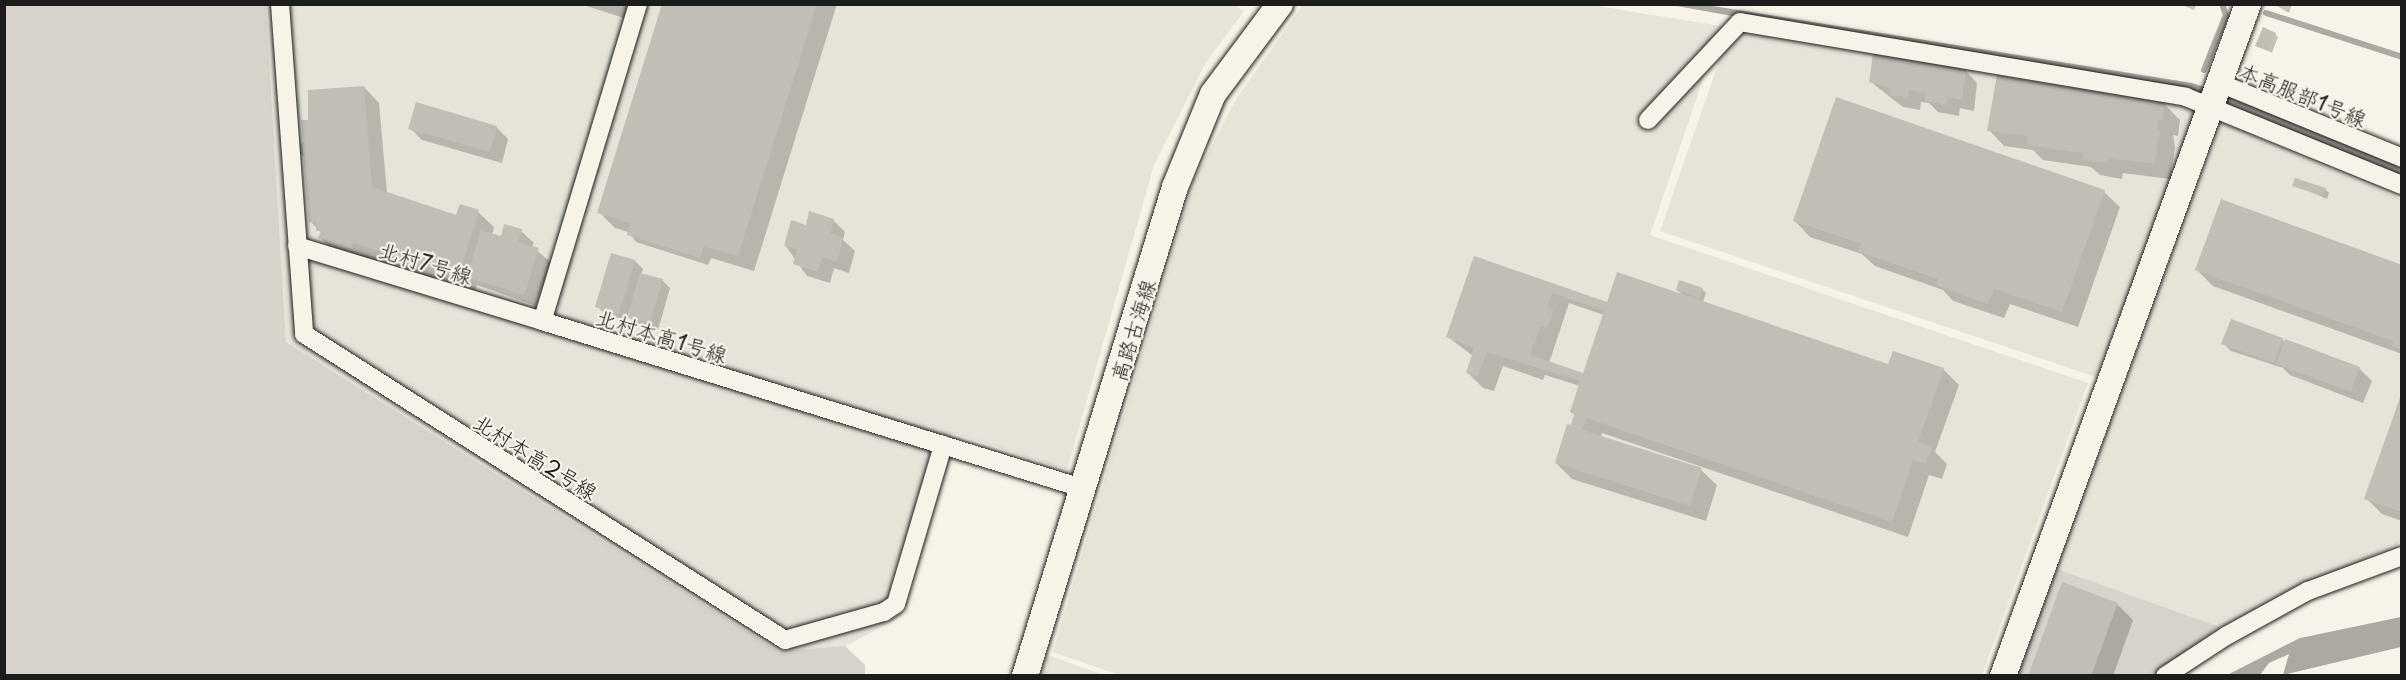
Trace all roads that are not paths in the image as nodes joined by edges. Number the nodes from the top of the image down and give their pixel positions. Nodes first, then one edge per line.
1 (280, 4) edge
2 (638, 4) edge
3 (2248, 4) edge
4 (1272, 7) edge
5 (2218, 95) junction
6 (1648, 120) dead end
7 (2402, 159) edge
8 (2402, 185) edge
9 (297, 246) junction
10 (542, 321) junction
11 (943, 445) junction
12 (1085, 489) junction
13 (2402, 556) edge
14 (1025, 675) edge
15 (2003, 675) edge
16 (2165, 675) edge

1 - 9 street, 北村本高2号線
2 - 10 street
3 - 5 main road
4 - 12 main road, 高路古海線
5 - 6 street
5 - 7 street, 本高服部1号線
5 - 8 street
5 - 15 main road
9 - 10 street, 北村7号線
9 - 11 street, 北村本高2号線
10 - 11 street, 北村本高1号線
11 - 12 street, 北村本高1号線
12 - 14 main road, 高路古海線
13 - 16 street

